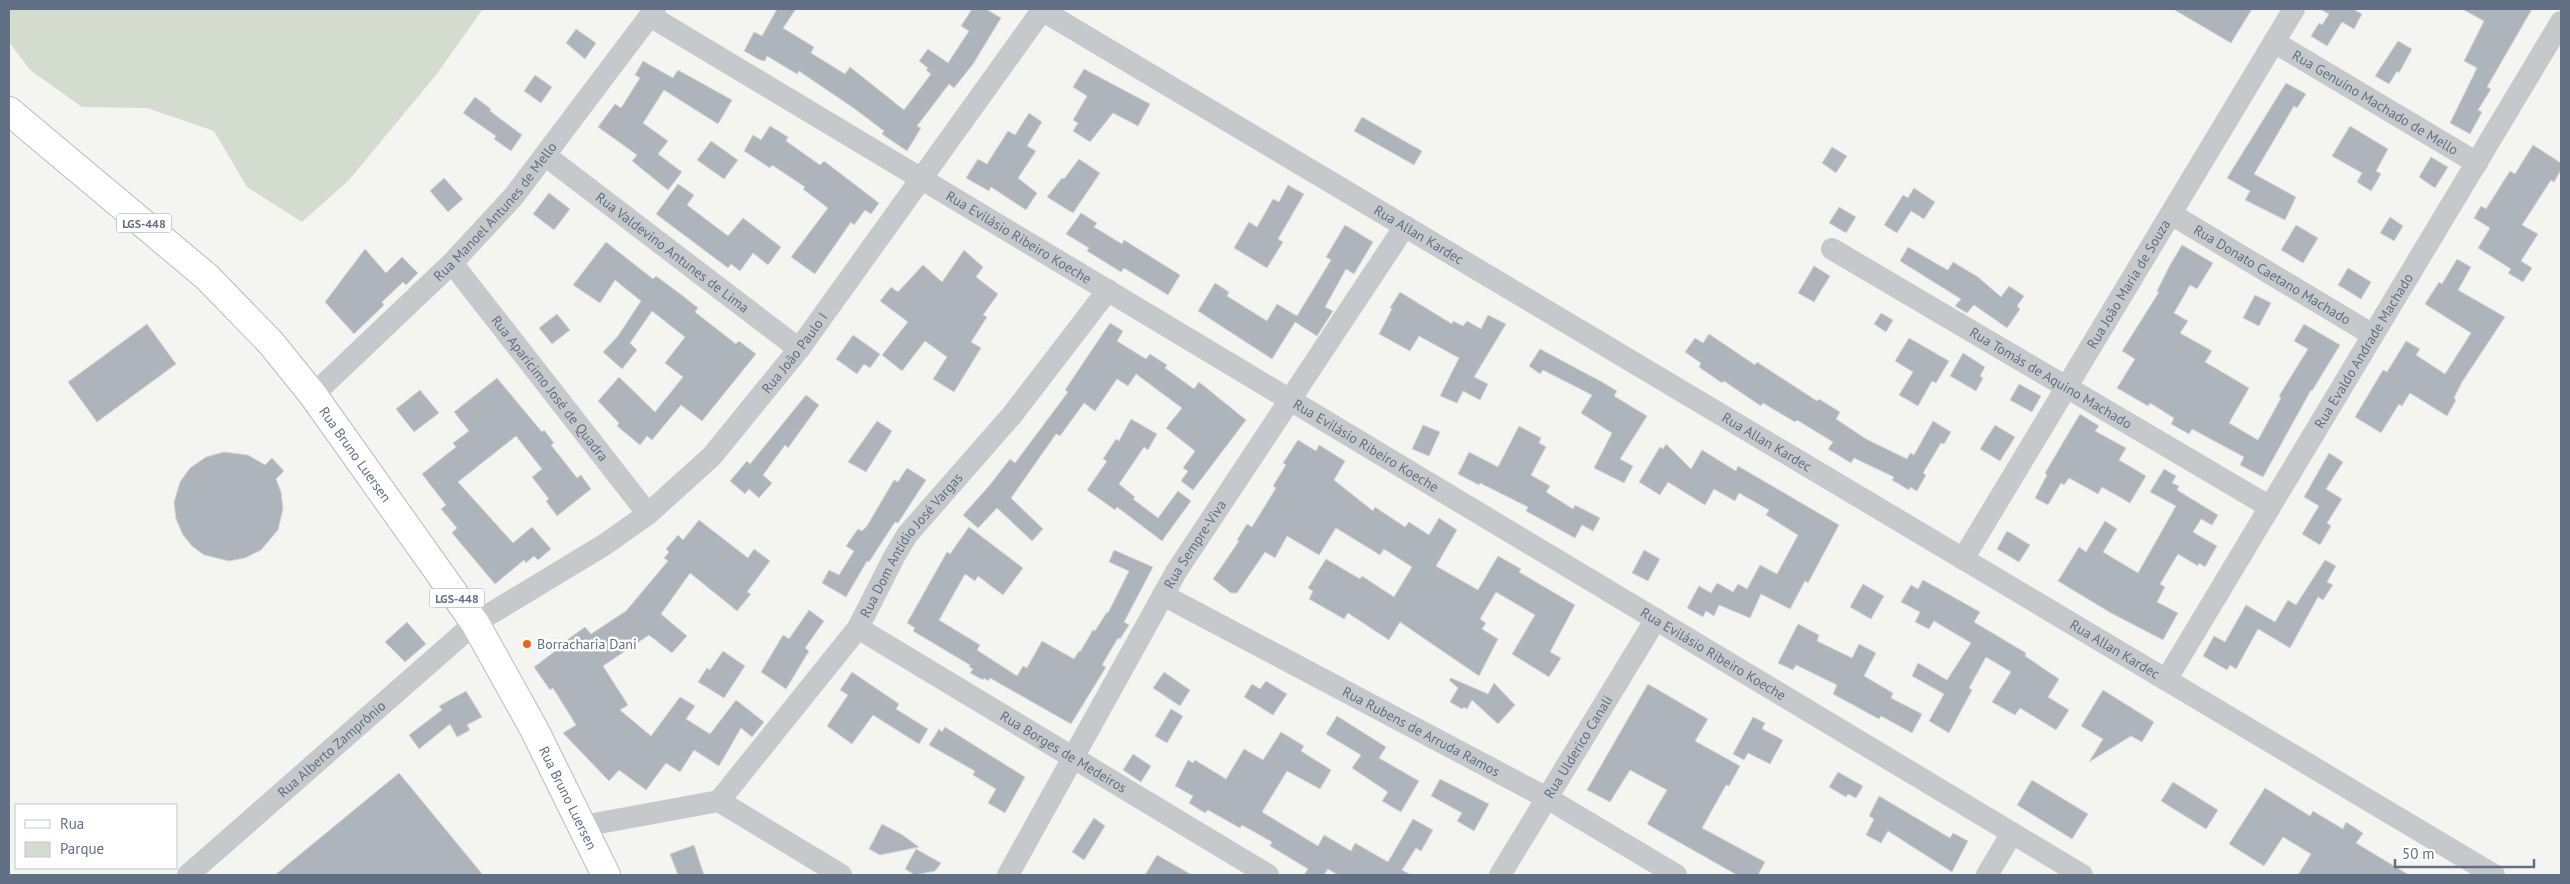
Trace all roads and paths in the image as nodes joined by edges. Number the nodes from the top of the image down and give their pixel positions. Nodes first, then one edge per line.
1 (1042, 9) edge
2 (2294, 9) edge
3 (653, 12) edge
4 (2561, 22) edge
5 (2274, 42) junction
6 (9, 111) edge
7 (546, 156) junction
8 (2477, 163) junction
9 (923, 179) junction
10 (2170, 214) junction
11 (1405, 226) junction
12 (1832, 249) dead end
13 (452, 263) junction
14 (1108, 290) junction
15 (2373, 335) junction
16 (799, 349) junction
17 (2067, 387) junction
18 (313, 395) junction
19 (1290, 400) junction
20 (2270, 507) junction
21 (648, 514) junction
22 (1963, 559) junction
23 (1163, 595) junction
24 (1656, 619) junction
25 (474, 623) junction
26 (858, 628) junction
27 (2166, 680) junction
28 (1073, 758) junction
29 (1547, 798) junction
30 (719, 801) junction
31 (583, 826) junction
32 (2012, 833) junction
33 (2482, 872) edge
34 (188, 875) edge
35 (606, 875) edge
36 (840, 875) edge
37 (1008, 875) edge
38 (1268, 875) edge
39 (1500, 875) edge
40 (1676, 875) edge
41 (1987, 875) edge
42 (2082, 875) edge

1 - 9 street, Rua João Paulo I
1 - 11 street, Rua Allan Kardec
2 - 5 street, Rua João Maria de Souza
3 - 7 street, Rua Manoel Antunes de Mello
3 - 9 street, Rua Evilásio Ribeiro Koeche
4 - 8 street, Rua Evaldo Andrade Machado
5 - 8 street, Rua Genuíno Machado de Mello
5 - 10 street, Rua João Maria de Souza
6 - 18 main road, Rua Bruno Luersen / LGS-448
7 - 13 street, Rua Manoel Antunes de Mello
7 - 16 street, Rua Valdevino Antunes de Lima
8 - 15 street, Rua Evaldo Andrade Machado
9 - 14 street, Rua Evilásio Ribeiro Koeche
9 - 16 street, Rua João Paulo I
10 - 15 street, Rua Donato Caetano Machado
10 - 17 street, Rua João Maria de Souza
11 - 19 street, Rua Sempre-Viva
11 - 22 street, Rua Allan Kardec
12 - 17 street, Rua Tomás de Aquino Machado
13 - 18 street, Rua Manoel Antunes de Mello
13 - 21 street, Rua Aparícimo José de Quadra
14 - 19 street, Rua Evilásio Ribeiro Koeche
14 - 26 street, Rua Dom Antídio José Vargas
15 - 20 street, Rua Evaldo Andrade Machado
16 - 21 street, Rua João Paulo I
17 - 20 street, Rua Tomás de Aquino Machado
17 - 22 street, Rua João Maria de Souza
18 - 25 main road, Rua Bruno Luersen / LGS-448
19 - 23 street, Rua Sempre-Viva
19 - 24 street, Rua Evilásio Ribeiro Koeche
20 - 27 street, Rua Evaldo Andrade Machado
21 - 25 street, Rua João Paulo I
22 - 27 street, Rua Allan Kardec
23 - 28 street, Rua Sempre-Viva
23 - 29 street, Rua Rubens de Arruda Ramos
24 - 29 street, Rua Ulderico Canali
24 - 32 street, Rua Evilásio Ribeiro Koeche
25 - 31 main road, Rua Bruno Luersen / LGS-448
25 - 34 street, Rua Alberto Zamprônio
26 - 28 street, Rua Borges de Medeiros
26 - 30 street, Rua Dom Antídio José Vargas
27 - 33 street, Rua Allan Kardec
28 - 37 street, Rua Sempre-Viva
28 - 38 street, Rua Borges de Medeiros
29 - 39 street, Rua Ulderico Canali
29 - 40 street, Rua Rubens de Arruda Ramos
30 - 31 street
30 - 36 street
31 - 35 main road, Rua Bruno Luersen / LGS-448
32 - 41 street
32 - 42 street, Rua Evilásio Ribeiro Koeche

